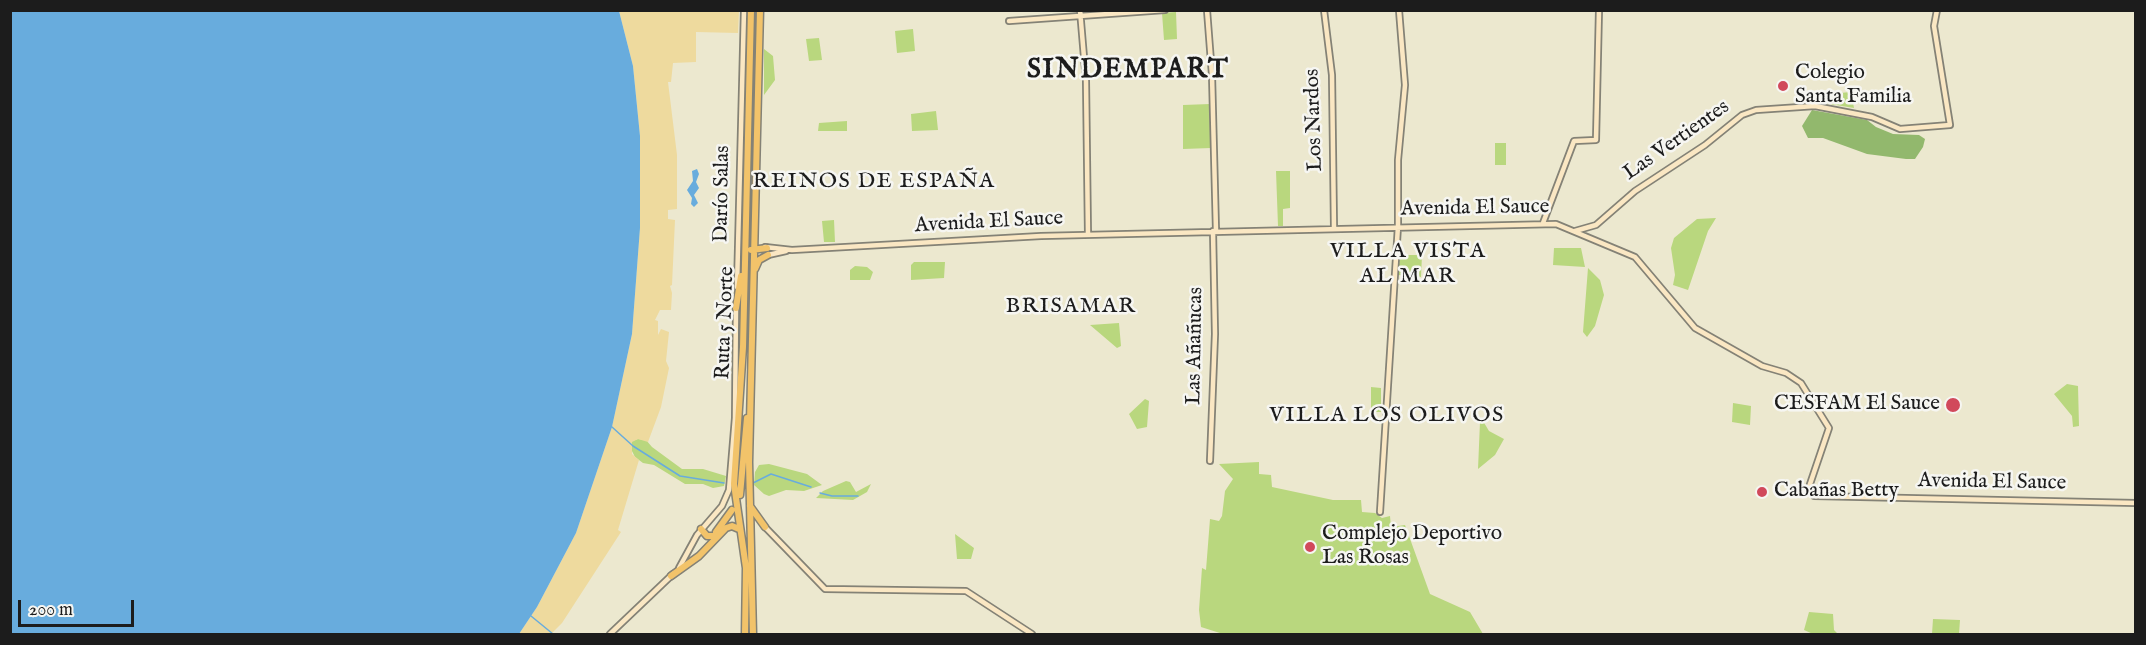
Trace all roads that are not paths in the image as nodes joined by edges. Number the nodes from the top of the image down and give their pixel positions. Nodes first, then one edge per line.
1 (744, 10) edge
2 (751, 10) edge
3 (760, 10) edge
4 (1165, 10) edge
5 (1207, 10) edge
6 (1324, 10) edge
7 (1399, 10) edge
8 (1599, 10) edge
9 (1937, 10) edge
10 (1080, 13) edge
11 (1009, 21) dead end
12 (1543, 223) junction
13 (1398, 226) junction
14 (1334, 228) junction
15 (1215, 231) junction
16 (1575, 231) junction
17 (755, 235) junction
18 (1088, 235) junction
19 (754, 249) junction
20 (766, 250) junction
21 (745, 260) junction
22 (754, 272) junction
23 (736, 308) junction
24 (751, 400) junction
25 (736, 421) junction
26 (1210, 461) dead end
27 (737, 495) junction
28 (749, 503) junction
29 (2136, 503) edge
30 (732, 510) dead end
31 (1380, 512) dead end
32 (749, 513) junction
33 (765, 527) junction
34 (701, 529) junction
35 (739, 529) junction
36 (749, 534) junction
37 (713, 536) junction
38 (683, 567) junction
39 (671, 576) junction
40 (610, 634) edge
41 (745, 634) edge
42 (753, 634) edge
43 (1032, 634) edge

1 - 23 street, Darío Salas
2 - 21 highway, Ruta 5 Norte
3 - 17 highway, Ruta 5 Norte
4 - 10 street
5 - 15 street, Las Añañucas
6 - 14 street, Los Nardos
7 - 13 street
8 - 12 street
9 - 16 street, Las Vertientes
10 - 11 street
10 - 18 street
12 - 13 street, Avenida El Sauce
12 - 16 street, Avenida El Sauce
13 - 14 street, Avenida El Sauce
13 - 31 street
14 - 15 street, Avenida El Sauce
15 - 18 street, Avenida El Sauce
15 - 26 street, Las Añañucas
16 - 29 street, Avenida El Sauce
17 - 19 highway, Ruta 5 Norte
17 - 20 highway
18 - 20 street, Avenida El Sauce
19 - 20 highway
19 - 21 highway
19 - 22 highway, Ruta 5 Norte
20 - 22 highway
21 - 23 highway
21 - 25 highway, Ruta 5 Norte
22 - 24 highway, Ruta 5 Norte
23 - 25 street, Darío Salas
24 - 27 highway
24 - 28 highway, Ruta 5 Norte
25 - 27 highway, Ruta 5 Norte
25 - 34 street, Darío Salas
27 - 32 highway
27 - 35 highway, Ruta 5 Norte
28 - 32 highway, Ruta 5 Norte
28 - 33 highway
30 - 37 highway
32 - 33 street
32 - 36 highway, Ruta 5 Norte
33 - 36 highway
33 - 43 street
34 - 37 highway
34 - 39 street
35 - 38 highway
35 - 41 highway, Ruta 5 Norte
36 - 42 highway, Ruta 5 Norte
37 - 38 highway
38 - 39 highway
39 - 40 street

